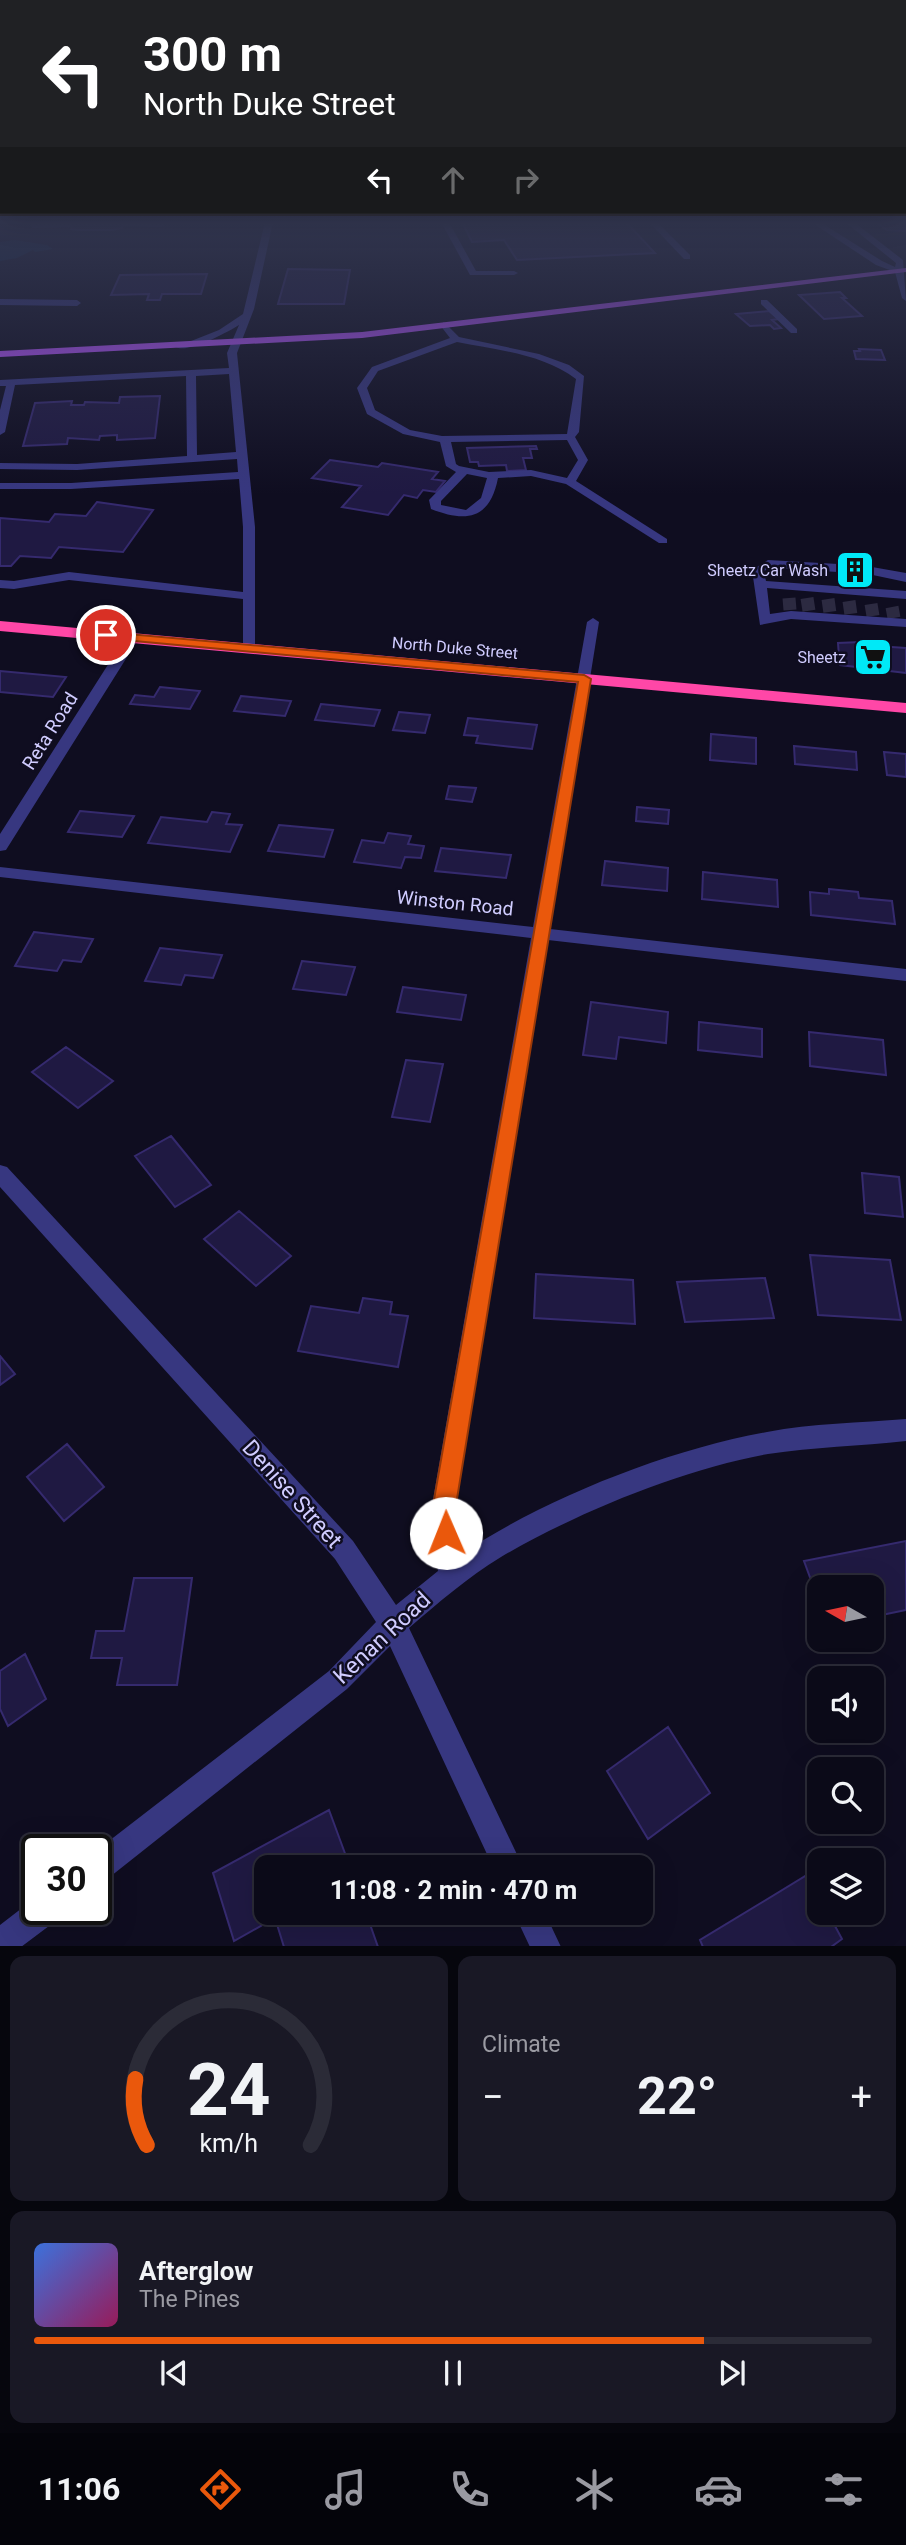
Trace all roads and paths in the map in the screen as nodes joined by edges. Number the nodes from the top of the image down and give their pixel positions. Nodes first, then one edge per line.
1 (248, 313) edge
2 (543, 313) edge
3 (771, 313) edge
4 (247, 316) junction
5 (444, 325) junction
6 (794, 331) dead end
7 (456, 339) junction
8 (237, 344) junction
9 (181, 347) junction
10 (0, 354) edge
11 (234, 371) junction
12 (191, 374) junction
13 (5, 383) edge
14 (0, 432) edge
15 (570, 437) junction
16 (444, 439) junction
17 (242, 455) junction
18 (192, 459) junction
19 (0, 466) edge
20 (464, 471) junction
21 (244, 475) junction
22 (492, 475) junction
23 (570, 482) junction
24 (0, 485) edge
25 (663, 541) dead end
26 (838, 568) tunnel mouth
27 (872, 571) tunnel mouth
28 (906, 578) edge
29 (0, 584) edge
30 (760, 584) junction
31 (906, 595) edge
32 (250, 596) junction
33 (790, 602) junction
34 (808, 603) junction
35 (850, 606) junction
36 (871, 608) junction
37 (895, 613) edge
38 (593, 622) dead end
39 (0, 626) edge
40 (132, 638) junction
41 (250, 648) junction
42 (584, 679) junction
43 (906, 708) edge
44 (0, 846) edge
45 (0, 872) edge
46 (542, 933) junction
47 (906, 975) edge
48 (0, 1173) edge
49 (906, 1430) edge
50 (452, 1576) junction
51 (393, 1623) junction
52 (502, 1855) edge
53 (112, 1857) edge
54 (25, 1925) edge
55 (535, 1925) edge
56 (0, 1944) edge
57 (545, 1946) edge

1 - 4 street
2 - 5 main road
3 - 6 street
4 - 8 street
4 - 9 street
5 - 7 street
5 - 8 main road
7 - 15 street
7 - 16 street
8 - 9 main road
8 - 11 street
9 - 10 main road
11 - 12 street
11 - 17 street
12 - 13 street
12 - 18 street
13 - 14 street
15 - 16 street
15 - 23 street
16 - 20 street
17 - 18 street
17 - 21 street
18 - 19 street
20 - 22 street
20 - 22 street
21 - 24 street
21 - 32 street
22 - 23 street
23 - 25 street
26 - 30 street
27 - 28 street
29 - 32 street
30 - 33 street
30 - 33 street
31 - 37 street
32 - 41 street
33 - 34 street
33 - 34 street
34 - 35 street
34 - 35 street
35 - 36 street
35 - 36 street
36 - 37 street
36 - 37 street
38 - 42 street
39 - 40 highway, North Duke Street
40 - 41 highway, North Duke Street
40 - 44 street, Reta Road
41 - 42 highway, North Duke Street
42 - 43 highway, North Duke Street
42 - 46 street
45 - 46 street, Winston Road
46 - 47 street, Winston Road
46 - 50 street
48 - 51 street, Denise Street
49 - 50 street, Kenan Road
50 - 51 street, Kenan Road
51 - 52 street, Denise Street
51 - 53 street, Kenan Road
54 - 56 street
55 - 57 street

